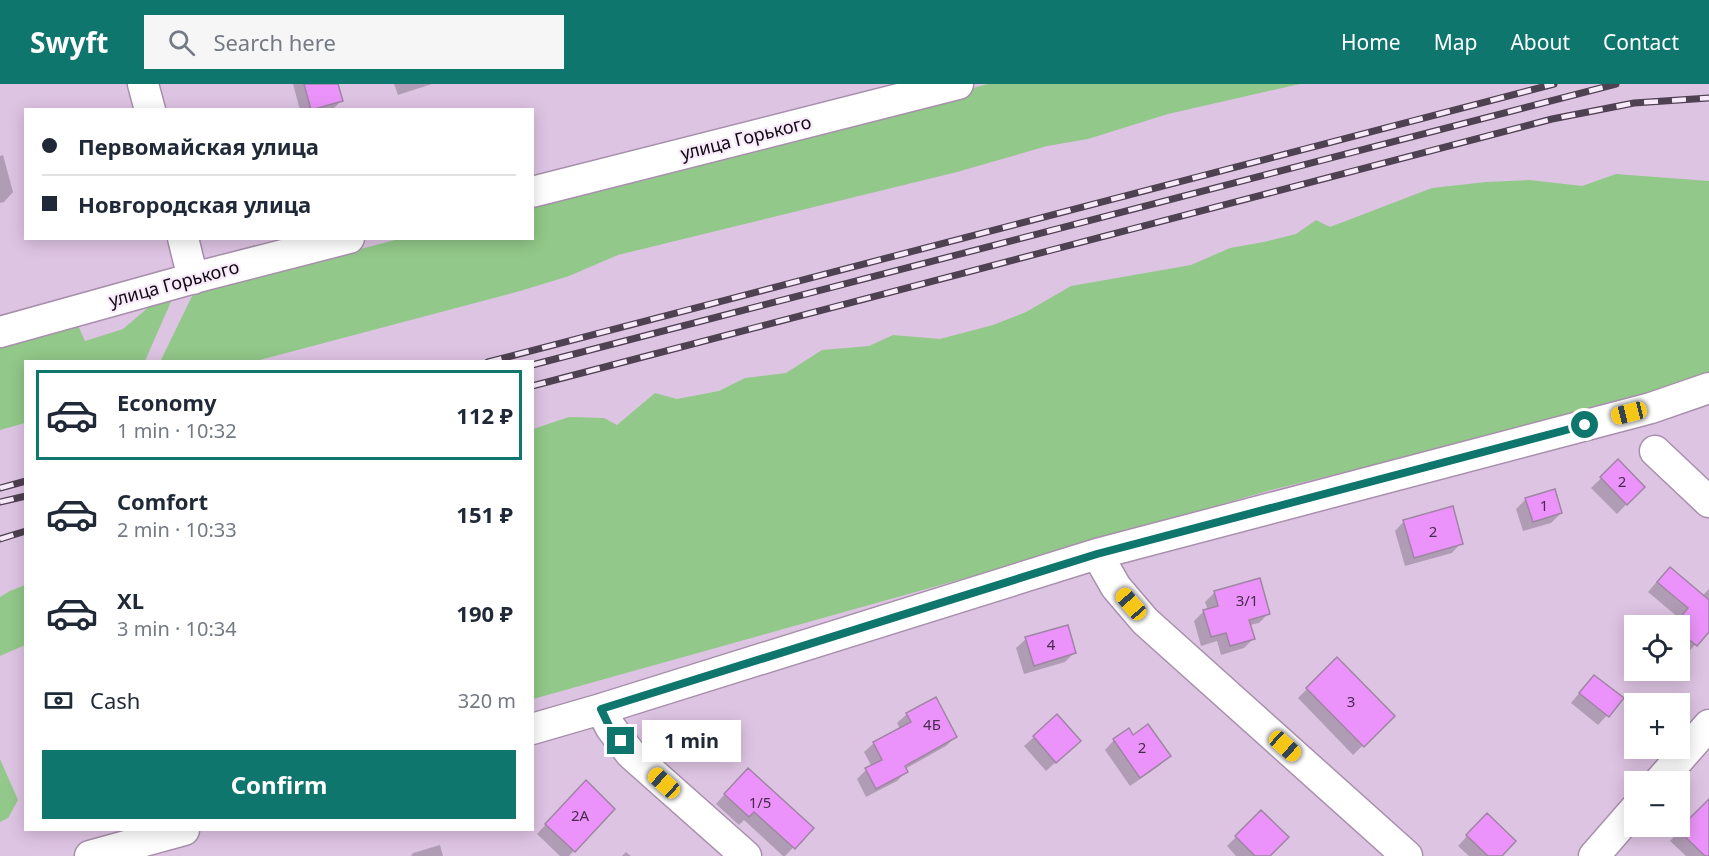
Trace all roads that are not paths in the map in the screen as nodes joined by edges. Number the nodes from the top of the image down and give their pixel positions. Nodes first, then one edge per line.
1 (143, 84) edge
2 (958, 84) edge
3 (915, 90) edge
4 (149, 108) edge
5 (534, 191) edge
6 (183, 240) edge
7 (341, 240) edge
8 (193, 279) junction
9 (0, 332) edge
10 (1709, 388) edge
11 (1655, 451) dead end
12 (1709, 502) edge
13 (1097, 554) junction
14 (601, 709) junction
15 (1709, 725) edge
16 (534, 728) edge
17 (1669, 771) edge
18 (1624, 822) edge
19 (180, 831) edge
20 (93, 856) edge
21 (746, 856) edge
22 (1407, 856) edge
23 (1594, 856) edge

1 - 4 street
2 - 3 street, улица Горького
3 - 5 street, улица Горького
6 - 8 street
7 - 8 street, улица Горького
8 - 9 street, улица Горького
10 - 13 street
11 - 12 street
13 - 14 street
13 - 22 street
14 - 16 street
14 - 21 street
15 - 17 street
18 - 23 street
19 - 20 street

